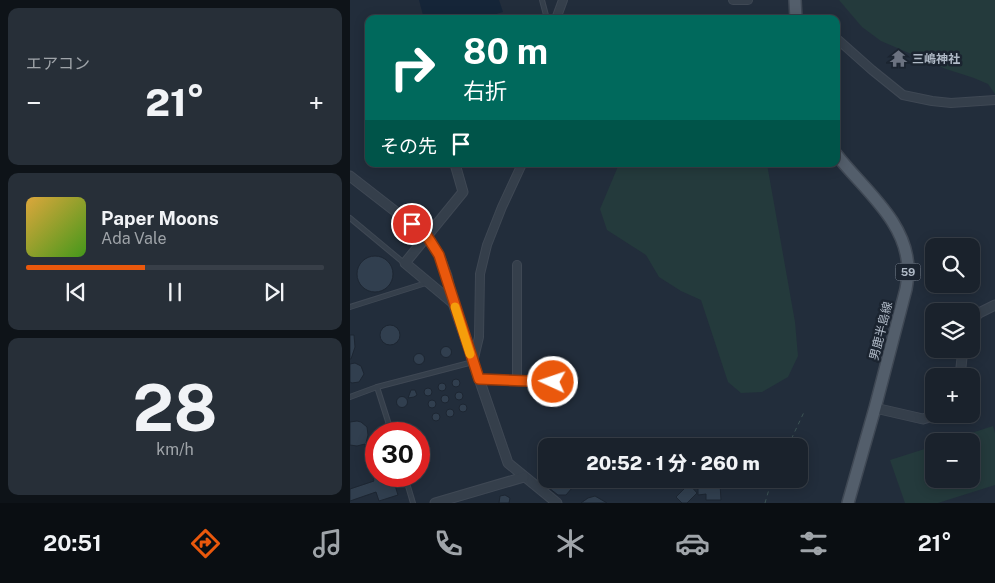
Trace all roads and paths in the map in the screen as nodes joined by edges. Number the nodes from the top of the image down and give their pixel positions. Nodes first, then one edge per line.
1 (542, 0) edge
2 (563, 0) edge
3 (733, 0) edge
4 (748, 0) edge
5 (795, 0) edge
6 (546, 15) edge
7 (557, 15) edge
8 (795, 15) edge
9 (840, 42) edge
10 (995, 100) edge
11 (840, 159) edge
12 (456, 167) edge
13 (521, 167) edge
14 (350, 176) edge
15 (350, 218) edge
16 (427, 236) junction
17 (405, 264) junction
18 (517, 265) dead end
19 (428, 282) junction
20 (453, 303) junction
21 (995, 305) edge
22 (350, 307) edge
23 (980, 312) edge
24 (473, 362) junction
25 (479, 379) junction
26 (517, 380) junction
27 (553, 382) dead end
28 (377, 387) junction
29 (350, 397) edge
30 (876, 408) junction
31 (805, 410) dead end
32 (925, 418) edge
33 (388, 422) edge
34 (792, 438) edge
35 (524, 477) junction
36 (408, 487) edge
37 (769, 488) edge
38 (413, 503) edge
39 (435, 503) edge
40 (557, 503) edge
41 (765, 503) edge
42 (848, 503) edge

1 - 6 lane
2 - 7 street
3 - 4 street
5 - 8 main road
9 - 10 street
11 - 30 main road, 男鹿半島線 / 59
12 - 16 street
13 - 24 street
14 - 16 street
15 - 17 lane
16 - 17 street
16 - 20 street
17 - 19 street
18 - 26 street
19 - 20 street
19 - 22 lane
20 - 24 street
21 - 23 street
24 - 25 street
24 - 28 lane
25 - 26 street
25 - 35 street
26 - 27 street
28 - 29 lane
28 - 33 lane
30 - 32 street
30 - 42 main road, 男鹿半島線 / 59
31 - 34 path
35 - 39 street
35 - 40 street
36 - 38 lane
37 - 41 path

